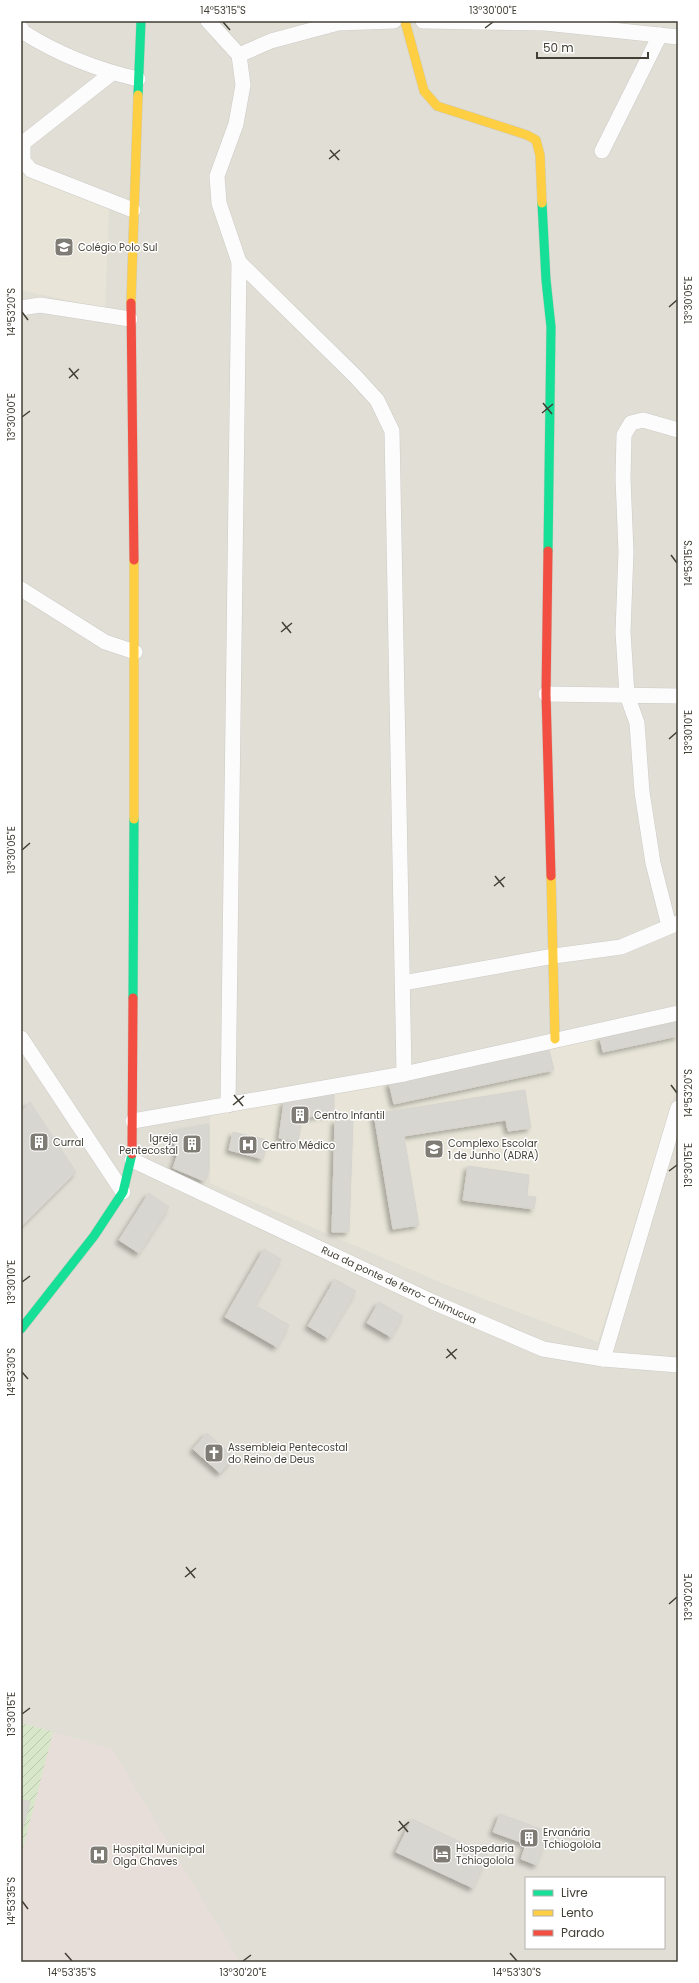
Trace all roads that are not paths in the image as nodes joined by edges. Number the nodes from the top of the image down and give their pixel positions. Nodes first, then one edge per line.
1 (141, 21) edge
2 (208, 21) edge
3 (394, 21) edge
4 (405, 21) edge
5 (423, 21) edge
6 (21, 28) edge
7 (660, 35) junction
8 (678, 37) edge
9 (239, 55) junction
10 (112, 73) junction
11 (138, 79) junction
12 (22, 143) edge
13 (602, 151) dead end
14 (133, 210) junction
15 (239, 262) junction
16 (21, 308) edge
17 (130, 319) junction
18 (678, 430) edge
19 (21, 589) edge
20 (135, 652) junction
21 (546, 694) junction
22 (627, 695) junction
23 (678, 696) edge
24 (674, 925) edge
25 (554, 956) junction
26 (403, 982) junction
27 (678, 1013) edge
28 (21, 1038) edge
29 (555, 1040) junction
30 (404, 1074) junction
31 (228, 1105) junction
32 (678, 1108) edge
33 (133, 1121) junction
34 (132, 1160) junction
35 (123, 1192) junction
36 (21, 1329) edge
37 (603, 1359) junction
38 (678, 1365) edge

1 - 11 street
2 - 9 street
3 - 9 street
4 - 21 street
5 - 7 street
6 - 10 street
7 - 8 street
7 - 13 street
9 - 15 street
10 - 11 street
10 - 12 street
11 - 14 street
12 - 14 street
14 - 17 street
15 - 26 street
15 - 31 street
16 - 17 street
17 - 20 street
18 - 22 street
19 - 20 street
20 - 33 street
21 - 22 street
21 - 25 street
22 - 23 street
22 - 24 street
24 - 25 street
25 - 26 street
25 - 29 street
26 - 30 street
27 - 29 street
28 - 35 street
29 - 30 street
30 - 31 street
31 - 33 street
32 - 37 street
33 - 34 street
34 - 35 street
34 - 37 street, Rua da ponte de ferro- Chimucua
35 - 36 street
37 - 38 street, Rua da ponte de ferro- Chimucua

